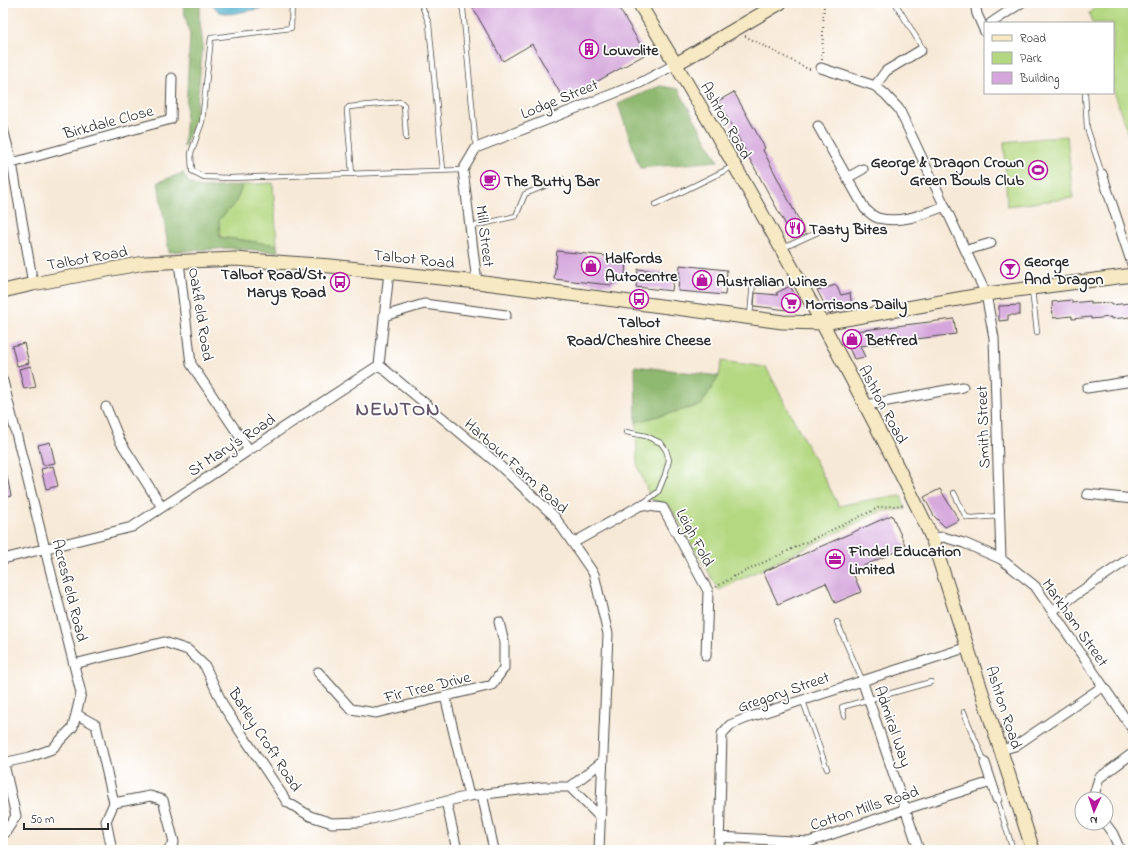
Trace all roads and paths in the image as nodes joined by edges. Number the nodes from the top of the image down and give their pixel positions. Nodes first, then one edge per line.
1 (292, 3) edge
2 (421, 3) edge
3 (459, 3) edge
4 (639, 3) edge
5 (780, 3) edge
6 (824, 3) edge
7 (975, 3) edge
8 (1022, 3) edge
9 (897, 6) dead end
10 (994, 22) edge
11 (734, 30) junction
12 (984, 30) edge
13 (921, 50) joint
14 (676, 64) junction
15 (821, 68) junction
16 (172, 78) dead end
17 (875, 86) junction
18 (1085, 94) edge
19 (818, 126) dead end
20 (3, 129) edge
21 (406, 138) dead end
22 (5, 144) edge
23 (476, 148) junction
24 (12, 163) junction
25 (734, 166) junction
26 (862, 169) dead end
27 (443, 170) junction
28 (463, 170) junction
29 (352, 174) junction
30 (1102, 174) joint
31 (847, 178) junction
32 (562, 179) dead end
33 (656, 205) dead end
34 (945, 206) junction
35 (470, 226) junction
36 (818, 232) dead end
37 (992, 243) dead end
38 (782, 249) junction
39 (967, 250) junction
40 (179, 262) junction
41 (1133, 267) edge
42 (389, 272) junction
43 (1133, 275) edge
44 (477, 282) junction
45 (753, 282) dead end
46 (33, 284) junction
47 (1032, 288) junction
48 (3, 292) edge
49 (986, 294) junction
50 (506, 315) dead end
51 (384, 316) junction
52 (750, 317) junction
53 (823, 323) junction
54 (1037, 332) dead end
55 (379, 365) junction
56 (3, 381) edge
57 (1133, 381) edge
58 (963, 387) dead end
59 (1088, 388) dead end
60 (866, 405) junction
61 (106, 407) dead end
62 (626, 432) dead end
63 (249, 450) junction
64 (954, 493) dead end
65 (1087, 494) dead end
66 (1133, 499) edge
67 (915, 500) junction
68 (641, 505) junction
69 (162, 507) junction
70 (1000, 516) junction
71 (932, 538) junction
72 (573, 543) junction
73 (45, 548) junction
74 (1133, 556) edge
75 (3, 559) edge
76 (1002, 560) junction
77 (708, 591) junction
78 (1052, 611) junction
79 (499, 622) dead end
80 (837, 622) dead end
81 (968, 647) junction
82 (706, 656) dead end
83 (74, 664) junction
84 (318, 672) dead end
85 (862, 680) junction
86 (931, 682) dead end
87 (1102, 687) junction
88 (445, 696) junction
89 (869, 700) junction
90 (802, 701) junction
91 (964, 712) dead end
92 (76, 714) junction
93 (844, 716) dead end
94 (1133, 730) edge
95 (1001, 750) junction
96 (1133, 753) edge
97 (3, 762) edge
98 (602, 762) junction
99 (985, 763) joint
100 (827, 769) dead end
101 (991, 782) junction
102 (570, 787) junction
103 (1095, 791) edge
104 (482, 794) junction
105 (469, 796) junction
106 (997, 799) joint
107 (446, 801) junction
108 (114, 803) junction
109 (906, 808) junction
110 (600, 817) junction
111 (1111, 831) edge
112 (3, 832) edge
113 (719, 837) junction
114 (811, 846) edge
115 (112, 850) edge
116 (168, 850) edge
117 (457, 850) edge
118 (494, 850) edge
119 (599, 850) edge
120 (719, 850) edge
121 (919, 850) edge
122 (1013, 850) edge
123 (1033, 850) edge
124 (1120, 850) edge

1 - 29 lane
2 - 27 lane
3 - 23 lane
4 - 14 street, Ashton Road
5 - 11 street
6 - 15 path
7 - 12 street
8 - 10 street
9 - 13 lane
11 - 14 street
11 - 15 path
13 - 17 street
14 - 23 street, Lodge Street
14 - 25 street, Ashton Road
15 - 17 street
16 - 24 street, Birkdale Close
17 - 34 street, Smith Street
18 - 30 lane
19 - 31 street
20 - 22 street
21 - 29 lane
22 - 24 street
23 - 28 street
24 - 46 street
25 - 33 lane
25 - 38 street, Ashton Road
26 - 31 street
27 - 28 lane
27 - 29 lane
28 - 35 street, Mill Street
30 - 41 street
31 - 34 street
32 - 35 lane
34 - 39 street, Smith Street
35 - 44 street, Mill Street
36 - 38 lane
37 - 39 street
38 - 53 street, Ashton Road
39 - 49 street, Smith Street
40 - 42 street, Talbot Road
40 - 46 street, Talbot Road
40 - 63 street, Oakfield Road
42 - 44 street, Talbot Road
42 - 51 street
43 - 47 street, Talbot Road
44 - 52 street, Talbot Road
45 - 52 lane
46 - 48 street, Talbot Road
47 - 49 street, Talbot Road
47 - 54 lane
49 - 53 street, Talbot Road
49 - 70 street, Smith Street
50 - 51 street
51 - 55 street
52 - 53 street, Talbot Road
53 - 60 street, Ashton Road
55 - 63 street, St Mary's Road
55 - 72 street, Harbour Farm Road
56 - 73 street, Acresfield Road
57 - 59 street
58 - 60 street
60 - 67 street, Ashton Road
61 - 69 street
62 - 68 lane
63 - 69 street, St Mary's Road
64 - 70 lane
65 - 66 street
67 - 71 street, Ashton Road
67 - 77 path
68 - 72 street
68 - 77 street, Leigh Fold
69 - 73 street, St Mary's Road
70 - 76 street, Smith Street
71 - 76 street, Markham Street
71 - 81 street, Ashton Road
72 - 98 street, Harbour Farm Road
73 - 75 street, St Mary's Road
73 - 83 street, Acresfield Road
74 - 78 street
76 - 78 street, Markham Street
77 - 82 street, Leigh Fold
78 - 87 street, Markham Street
79 - 88 street, Fir Tree Drive
80 - 85 lane
81 - 85 street, Gregory Street
81 - 95 street, Ashton Road
83 - 92 street, Acresfield Road
83 - 107 street, Barley Croft Road
84 - 88 street, Fir Tree Drive
85 - 89 street, Admiral Way
85 - 90 street, Gregory Street
86 - 89 lane
87 - 94 street, Markham Street
87 - 95 street
88 - 105 street
89 - 93 lane
89 - 109 street, Admiral Way
90 - 100 lane
90 - 113 street, Gregory Street
91 - 99 lane
92 - 97 street, Acresfield Road
92 - 108 street
95 - 123 street, Ashton Road
96 - 103 street
97 - 112 street
98 - 102 street
98 - 110 street, Harbour Farm Road
99 - 101 street
101 - 106 street
101 - 109 street, Cotton Mills Road
102 - 104 street, Barley Croft Road
102 - 110 street
104 - 105 street, Barley Croft Road
104 - 118 street
105 - 107 street, Barley Croft Road
106 - 122 lane
107 - 117 street
108 - 115 street
108 - 116 street
109 - 114 street, Cotton Mills Road
109 - 121 street, Admiral Way
110 - 119 street, Harbour Farm Road
111 - 124 street
113 - 114 street, Cotton Mills Road
113 - 120 street, Gregory Street

